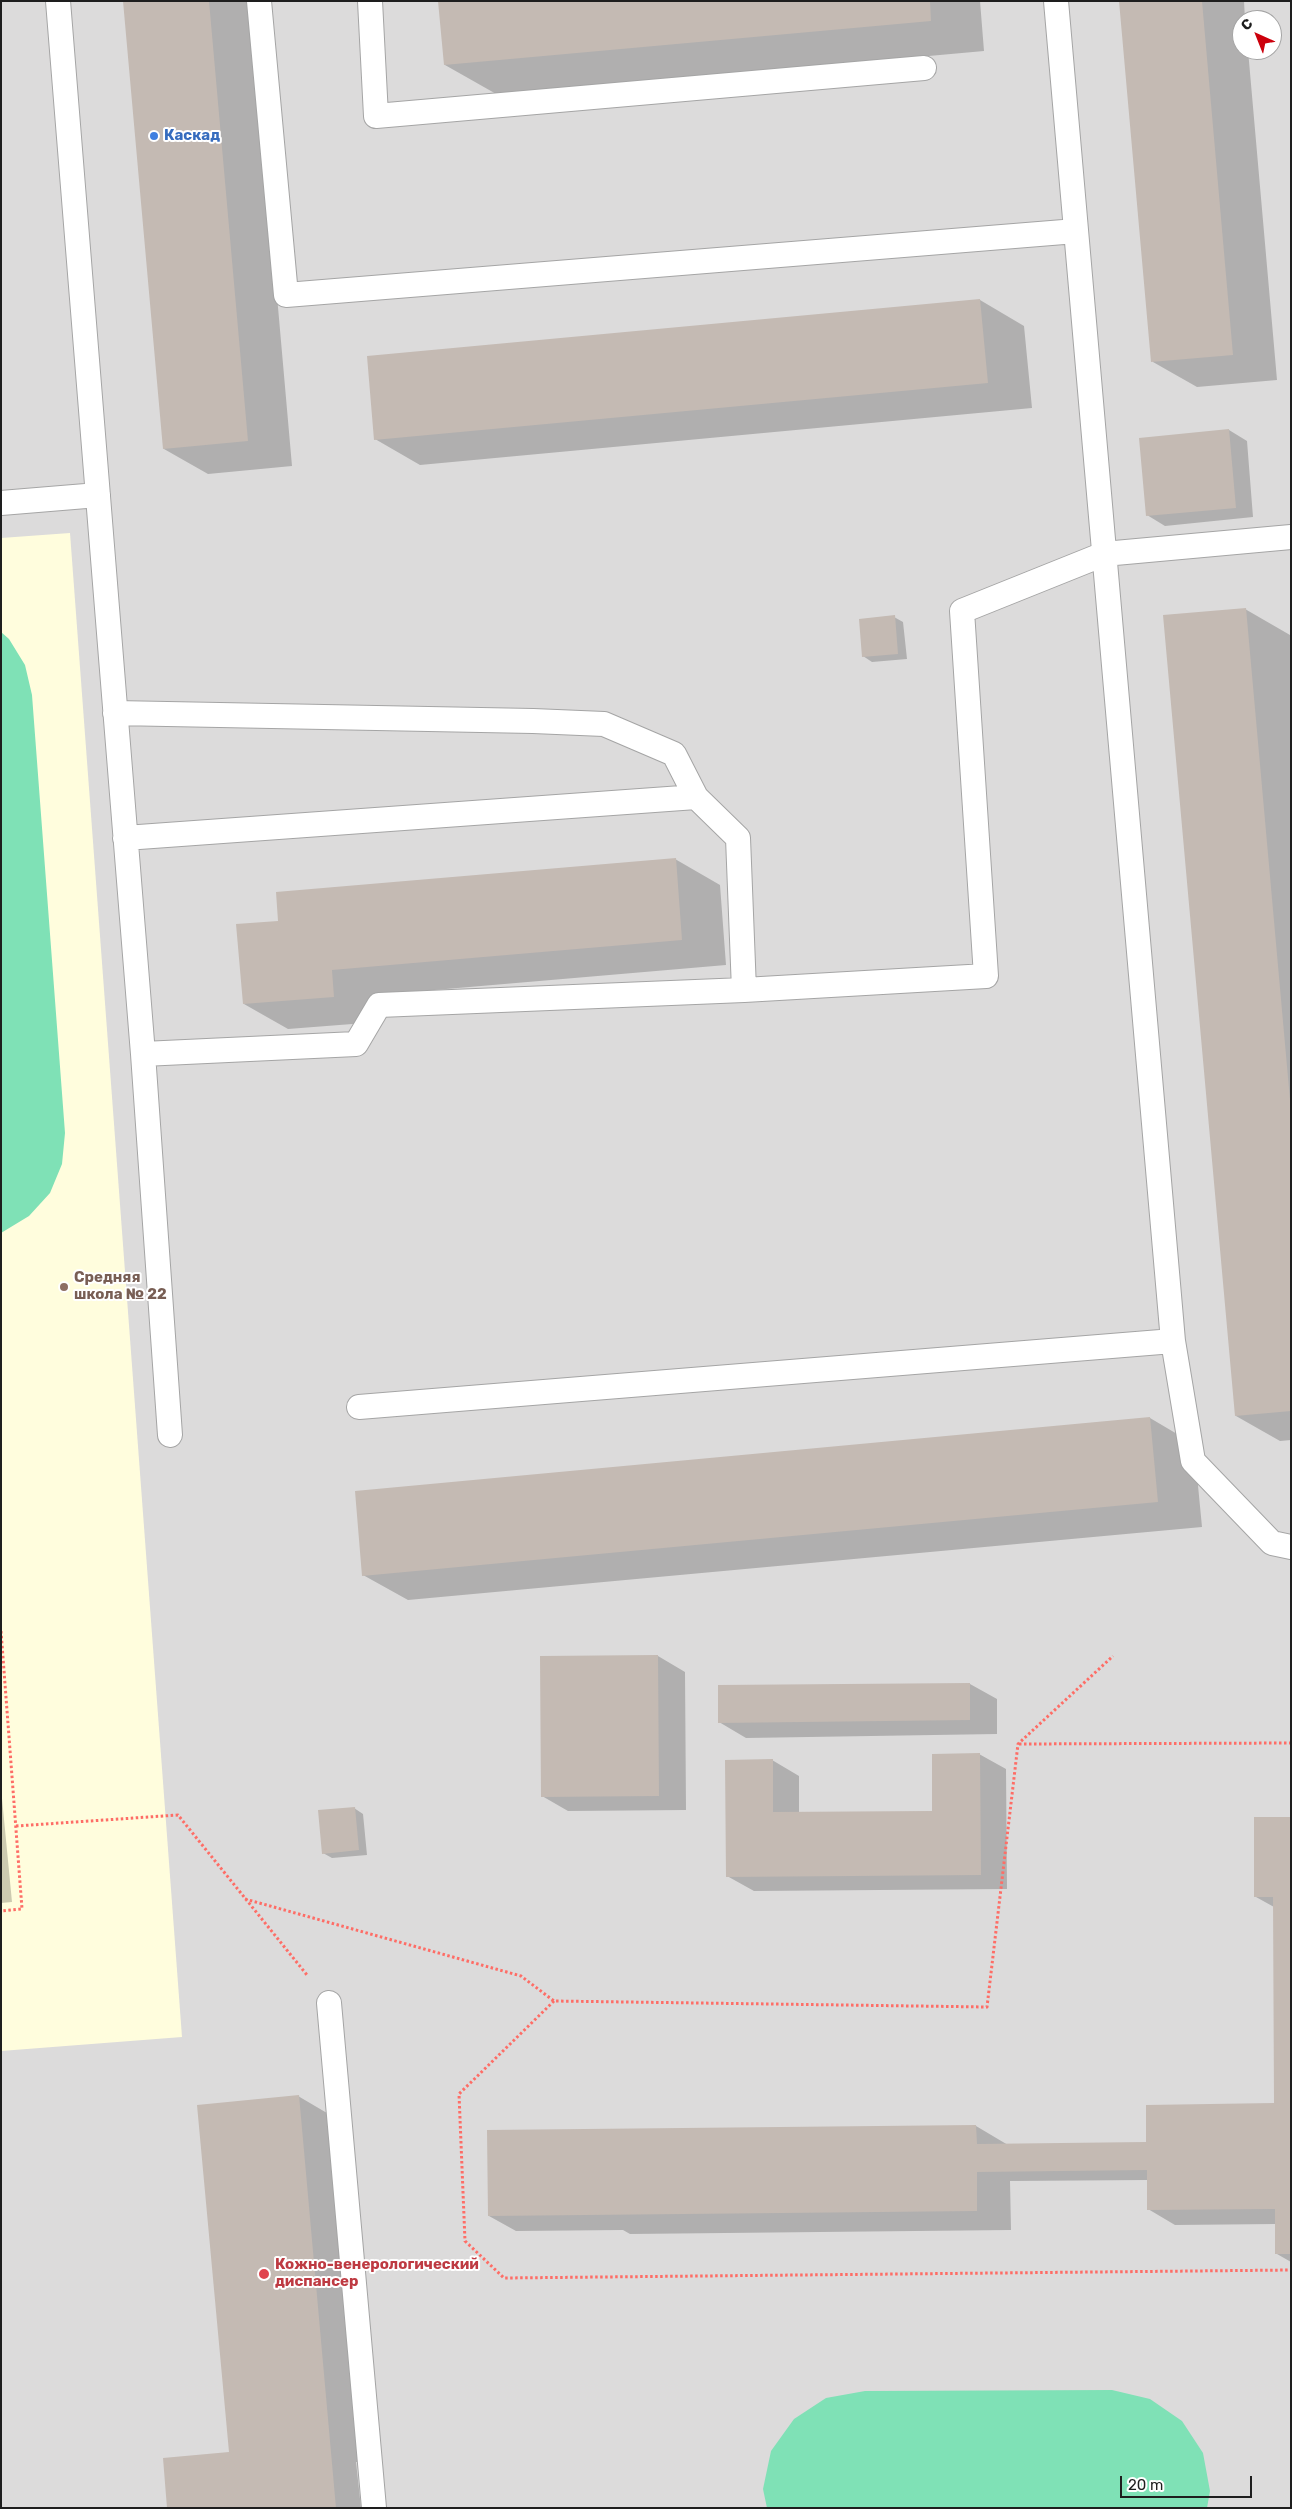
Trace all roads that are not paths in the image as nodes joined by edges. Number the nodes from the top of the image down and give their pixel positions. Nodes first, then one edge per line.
1 (58, 1) edge
2 (259, 1) edge
3 (370, 1) edge
4 (1056, 1) edge
5 (924, 68) dead end
6 (1076, 231) junction
7 (98, 495) junction
8 (1, 503) edge
9 (1291, 537) edge
10 (1104, 554) junction
11 (115, 713) junction
12 (696, 797) junction
13 (125, 838) junction
14 (744, 990) junction
15 (143, 1054) junction
16 (1173, 1341) junction
17 (359, 1408) dead end
18 (170, 1436) dead end
19 (1291, 1547) edge
20 (329, 2003) road end
21 (374, 2508) edge

1 - 7 lane
2 - 6 lane
3 - 5 lane
4 - 6 lane
6 - 10 lane
7 - 8 lane
7 - 11 lane
9 - 10 lane
10 - 14 lane
10 - 16 lane
11 - 12 lane
11 - 13 lane
12 - 13 lane
12 - 14 lane
13 - 15 lane
14 - 15 lane
15 - 18 lane
16 - 17 lane
16 - 19 lane
20 - 21 lane

